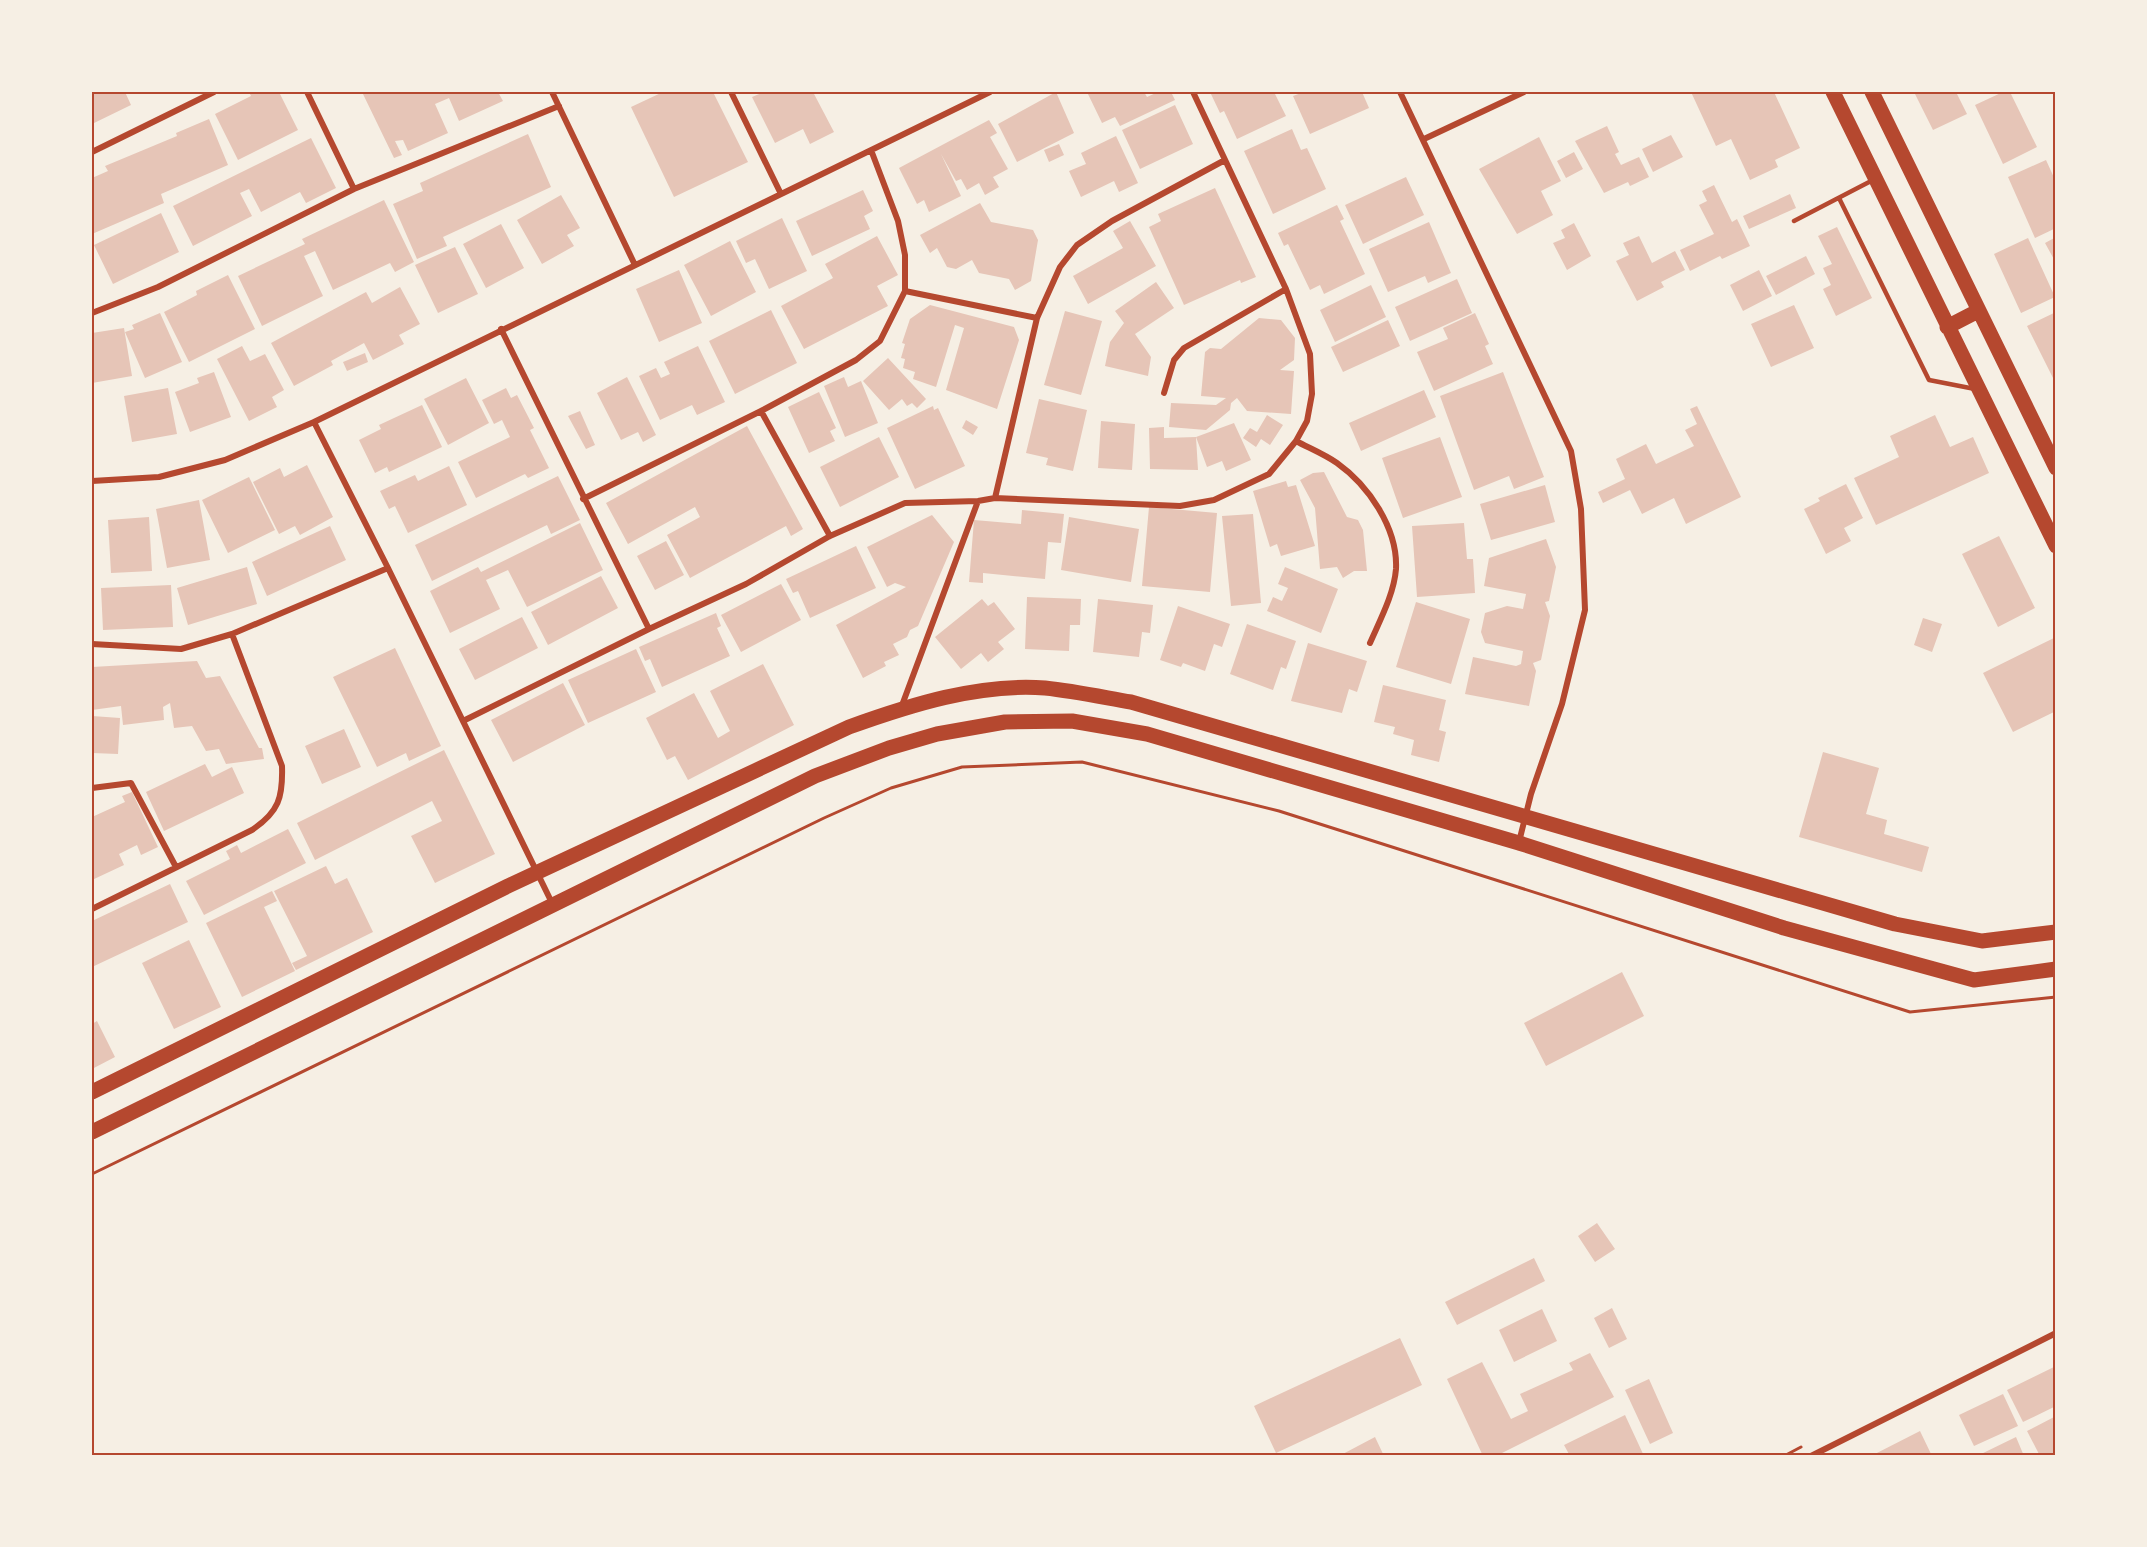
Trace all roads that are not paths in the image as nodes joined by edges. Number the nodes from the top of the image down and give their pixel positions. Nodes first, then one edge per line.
1 (213, 92) edge
2 (307, 92) edge
3 (552, 92) edge
4 (731, 92) edge
5 (990, 92) edge
6 (1193, 92) edge
7 (1400, 92) edge
8 (1524, 92) edge
9 (1833, 92) edge
10 (1872, 92) edge
11 (559, 106) junction
12 (1424, 139) junction
13 (871, 150) junction
14 (92, 152) edge
15 (1225, 160) junction
16 (1876, 179) junction
17 (354, 189) junction
18 (780, 192) junction
19 (1839, 198) junction
20 (1794, 221) dead end
21 (634, 263) junction
22 (1286, 289) junction
23 (905, 291) junction
24 (1978, 311) junction
25 (92, 313) edge
26 (1037, 318) junction
27 (1947, 327) junction
28 (501, 329) junction
29 (1978, 389) junction
30 (1164, 393) dead end
31 (761, 411) junction
32 (314, 422) junction
33 (1296, 441) junction
34 (2055, 468) edge
35 (92, 481) edge
36 (995, 498) junction
37 (583, 499) junction
38 (978, 501) junction
39 (830, 536) junction
40 (2055, 546) edge
41 (388, 568) junction
42 (649, 629) junction
43 (232, 634) junction
44 (1370, 643) dead end
45 (92, 644) edge
46 (901, 708) junction
47 (463, 721) junction
48 (92, 788) edge
49 (1524, 815) junction
50 (1519, 843) junction
51 (176, 867) junction
52 (538, 872) junction
53 (554, 907) junction
54 (92, 909) edge
55 (2055, 932) edge
56 (2055, 969) edge
57 (92, 1092) edge
58 (92, 1132) edge
59 (2055, 1333) edge
60 (1811, 1455) edge

1 - 14 street
2 - 17 street
3 - 11 street
4 - 18 street
5 - 13 street
6 - 15 street
7 - 12 street
8 - 12 street
9 - 16 main road
10 - 24 main road
11 - 17 street
11 - 21 street
12 - 49 street
13 - 18 street
13 - 23 street
15 - 22 street
15 - 26 street
16 - 19 lane
16 - 27 main road
17 - 25 street
18 - 21 street
19 - 20 lane
19 - 29 lane
21 - 28 street
22 - 30 street
22 - 33 street
23 - 26 street
23 - 31 street
24 - 27 main road
24 - 34 main road
26 - 36 street
27 - 29 main road
28 - 32 street
28 - 37 street
29 - 40 main road
31 - 37 street
31 - 39 street
32 - 35 street
32 - 41 street
33 - 36 street
33 - 44 street
36 - 38 street
37 - 42 street
38 - 39 street
38 - 46 street
39 - 42 street
41 - 43 street
41 - 47 street
42 - 47 street
43 - 45 street
43 - 51 street
46 - 49 main road
46 - 52 main road
47 - 52 street
48 - 51 street
49 - 50 street
49 - 55 main road
50 - 53 main road
50 - 56 main road
51 - 54 street
52 - 53 street
52 - 57 main road
53 - 58 main road
59 - 60 street

